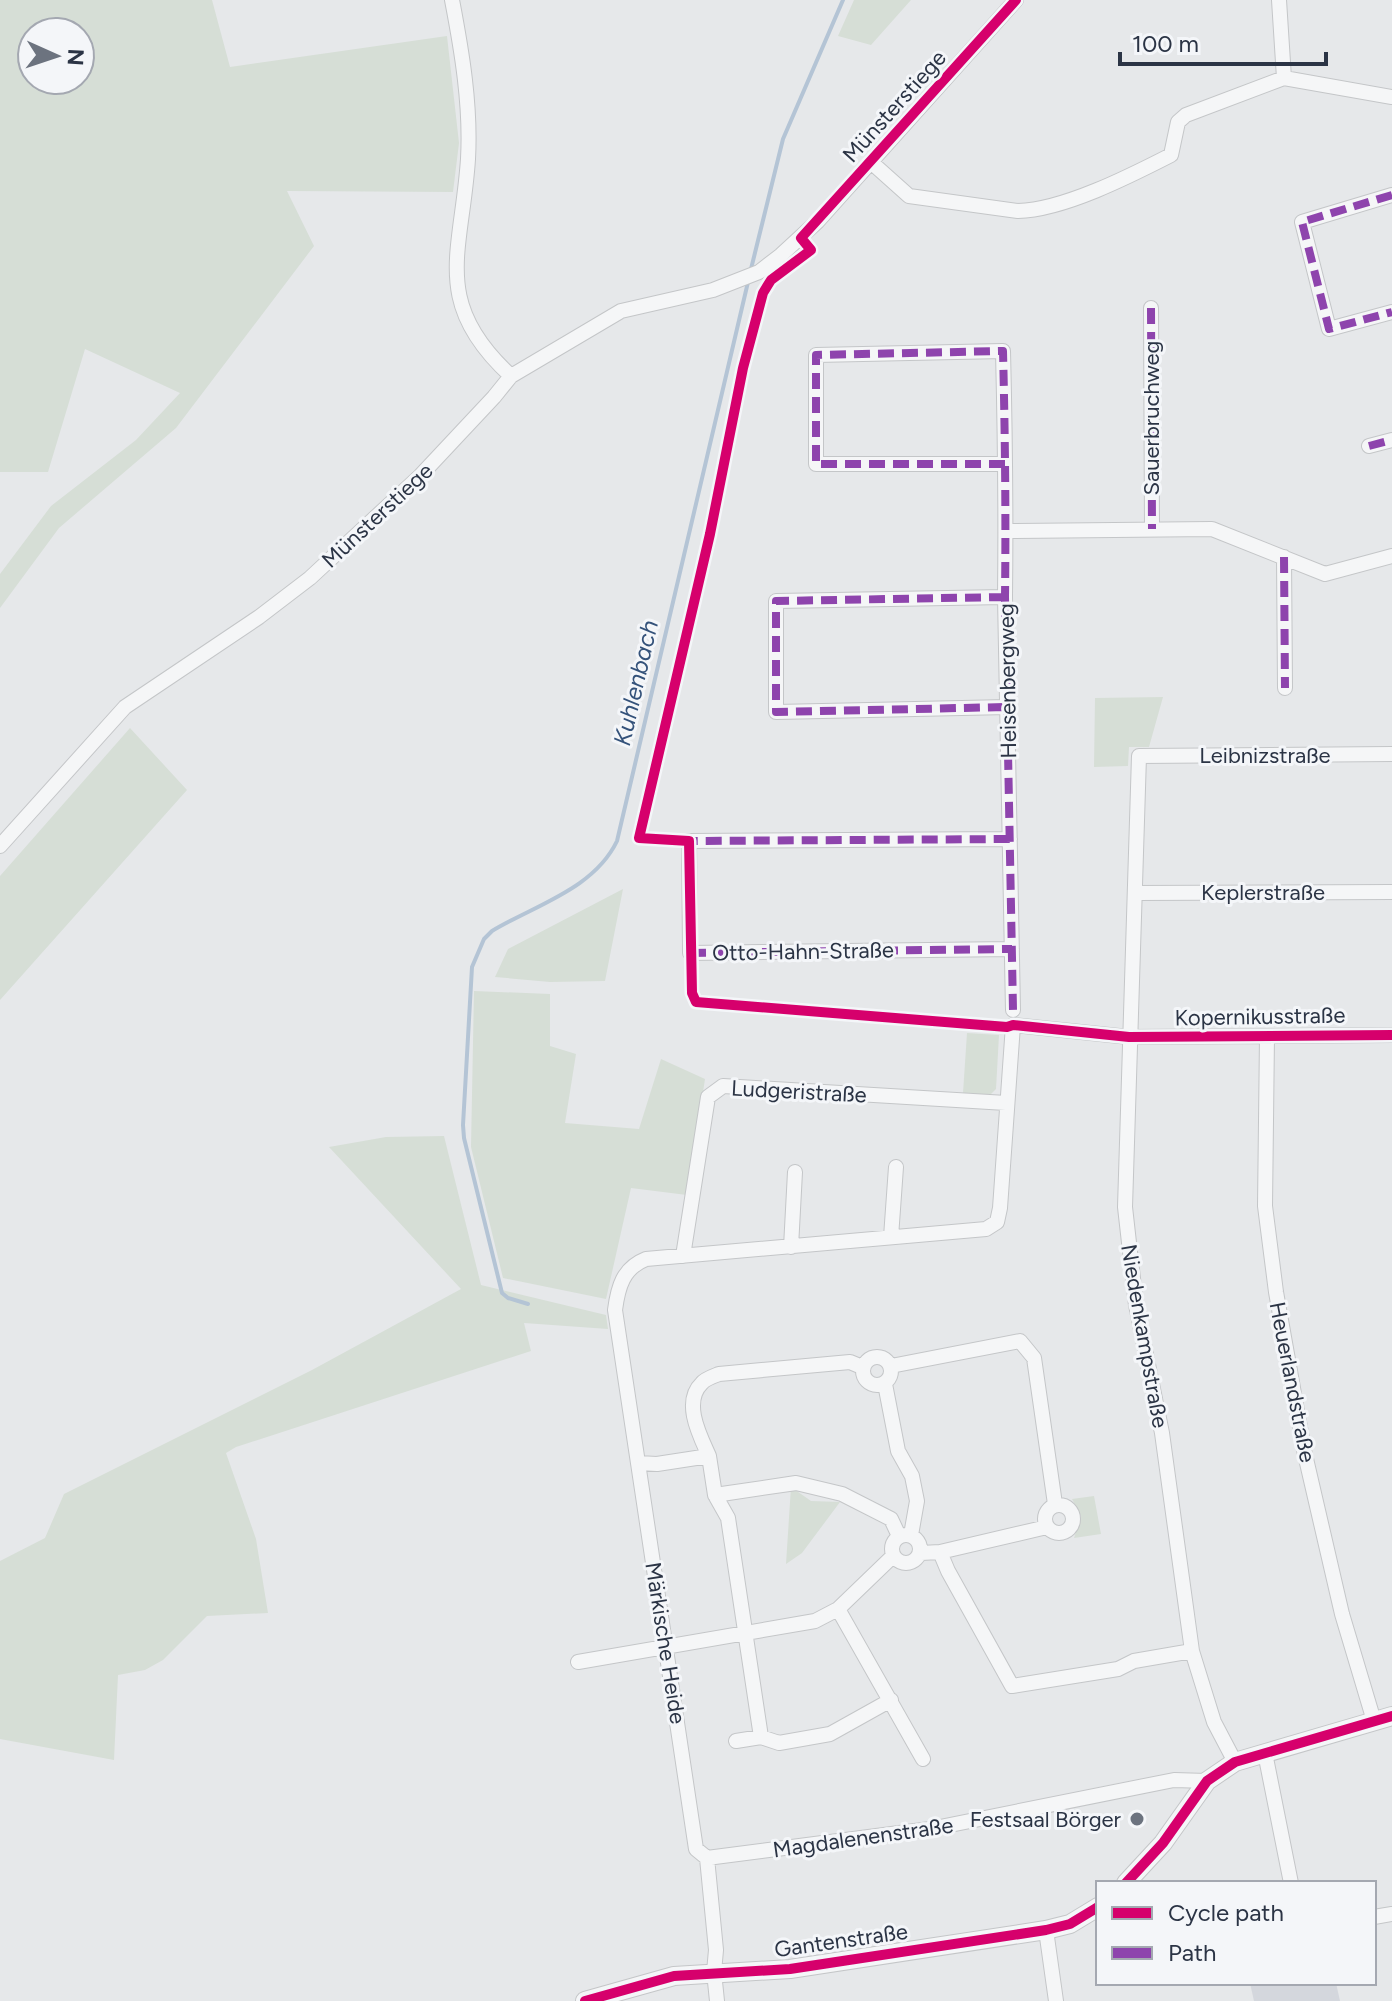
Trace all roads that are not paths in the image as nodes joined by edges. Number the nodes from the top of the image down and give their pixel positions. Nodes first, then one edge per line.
1 (452, 0) edge
2 (1016, 0) edge
3 (1279, 0) edge
4 (1284, 78) junction
5 (1392, 97) edge
6 (871, 162) junction
7 (1392, 195) edge
8 (1151, 308) dead end
9 (1392, 312) edge
10 (511, 376) junction
11 (1392, 440) edge
12 (1369, 446) dead end
13 (1005, 464) junction
14 (1152, 529) junction
15 (1006, 531) junction
16 (1392, 556) edge
17 (1284, 557) junction
18 (1005, 597) junction
19 (1285, 688) dead end
20 (1008, 707) junction
21 (1392, 754) edge
22 (1139, 756) joint
23 (1010, 839) junction
24 (0, 846) edge
25 (1392, 892) edge
26 (1135, 893) junction
27 (1012, 949) junction
28 (1013, 1010) dead end
29 (1392, 1035) edge
30 (1267, 1036) junction
31 (1129, 1037) junction
32 (1006, 1103) junction
33 (896, 1167) dead end
34 (795, 1172) dead end
35 (891, 1237) junction
36 (791, 1247) junction
37 (683, 1256) junction
38 (891, 1366) junction
39 (862, 1367) junction
40 (885, 1384) junction
41 (709, 1456) junction
42 (638, 1463) junction
43 (715, 1495) junction
44 (1055, 1504) junction
45 (1047, 1527) junction
46 (905, 1535) junction
47 (940, 1552) junction
48 (921, 1553) junction
49 (893, 1556) junction
50 (838, 1609) junction
51 (746, 1633) junction
52 (668, 1647) junction
53 (1192, 1651) junction
54 (578, 1662) dead end
55 (891, 1700) junction
56 (1383, 1718) edge
57 (761, 1737) junction
58 (736, 1741) dead end
59 (1265, 1753) junction
60 (923, 1759) dead end
61 (1235, 1762) junction
62 (1207, 1781) junction
63 (707, 1858) junction
64 (1128, 1881) edge
65 (1291, 1881) edge
66 (1096, 1908) edge
67 (1046, 1930) junction
68 (714, 1972) junction
69 (585, 2001) edge
70 (717, 2001) edge
71 (1056, 2001) edge

1 - 10 street
2 - 6 street, Münsterstiege
3 - 4 street
4 - 5 street
4 - 6 street
6 - 10 street, Münsterstiege
7 - 9 street
8 - 14 street, Sauerbruchweg
10 - 24 street, Münsterstiege
11 - 12 street
13 - 13 street, Heisenbergweg
13 - 15 street, Heisenbergweg
14 - 15 street
14 - 17 street
15 - 18 street, Heisenbergweg
16 - 17 street
17 - 19 street
18 - 20 street, Heisenbergweg
18 - 20 street
20 - 23 street, Heisenbergweg
21 - 22 street, Leibnizstraße
22 - 26 street, Niedenkampstraße
23 - 27 street, Heisenbergweg
23 - 27 street, Otto-Hahn-Straße
25 - 26 street, Keplerstraße
26 - 31 street, Niedenkampstraße
27 - 28 street, Heisenbergweg
29 - 30 street, Kopernikusstraße
30 - 31 street, Kopernikusstraße
30 - 56 street, Heuerlandstraße
31 - 32 street
31 - 53 street, Niedenkampstraße
32 - 35 street
32 - 37 street, Ludgeristraße
33 - 35 street
34 - 36 street
35 - 36 street
36 - 37 street
37 - 42 street, Märkische Heide
38 - 39 street
38 - 40 street
38 - 44 street
39 - 40 street
39 - 41 street
40 - 46 street
41 - 42 street
41 - 43 street
42 - 52 street, Märkische Heide
43 - 46 street
43 - 51 street
44 - 45 street
44 - 45 street
45 - 47 street
46 - 48 street
46 - 49 street
47 - 48 street
47 - 53 street
48 - 49 street
49 - 50 street
50 - 51 street
50 - 55 street
51 - 52 street
51 - 57 street
52 - 54 street
52 - 63 street, Märkische Heide
53 - 61 street, Niedenkampstraße
55 - 57 street
55 - 60 street
56 - 59 street
57 - 58 street
59 - 61 street
59 - 65 street
61 - 62 street
62 - 63 street, Magdalenenstraße
62 - 64 street
63 - 68 street, Märkische Heide
66 - 67 street, Gantenstraße
67 - 68 street, Gantenstraße
67 - 71 street
68 - 69 street, Gantenstraße
68 - 70 street, Märkische Heide

